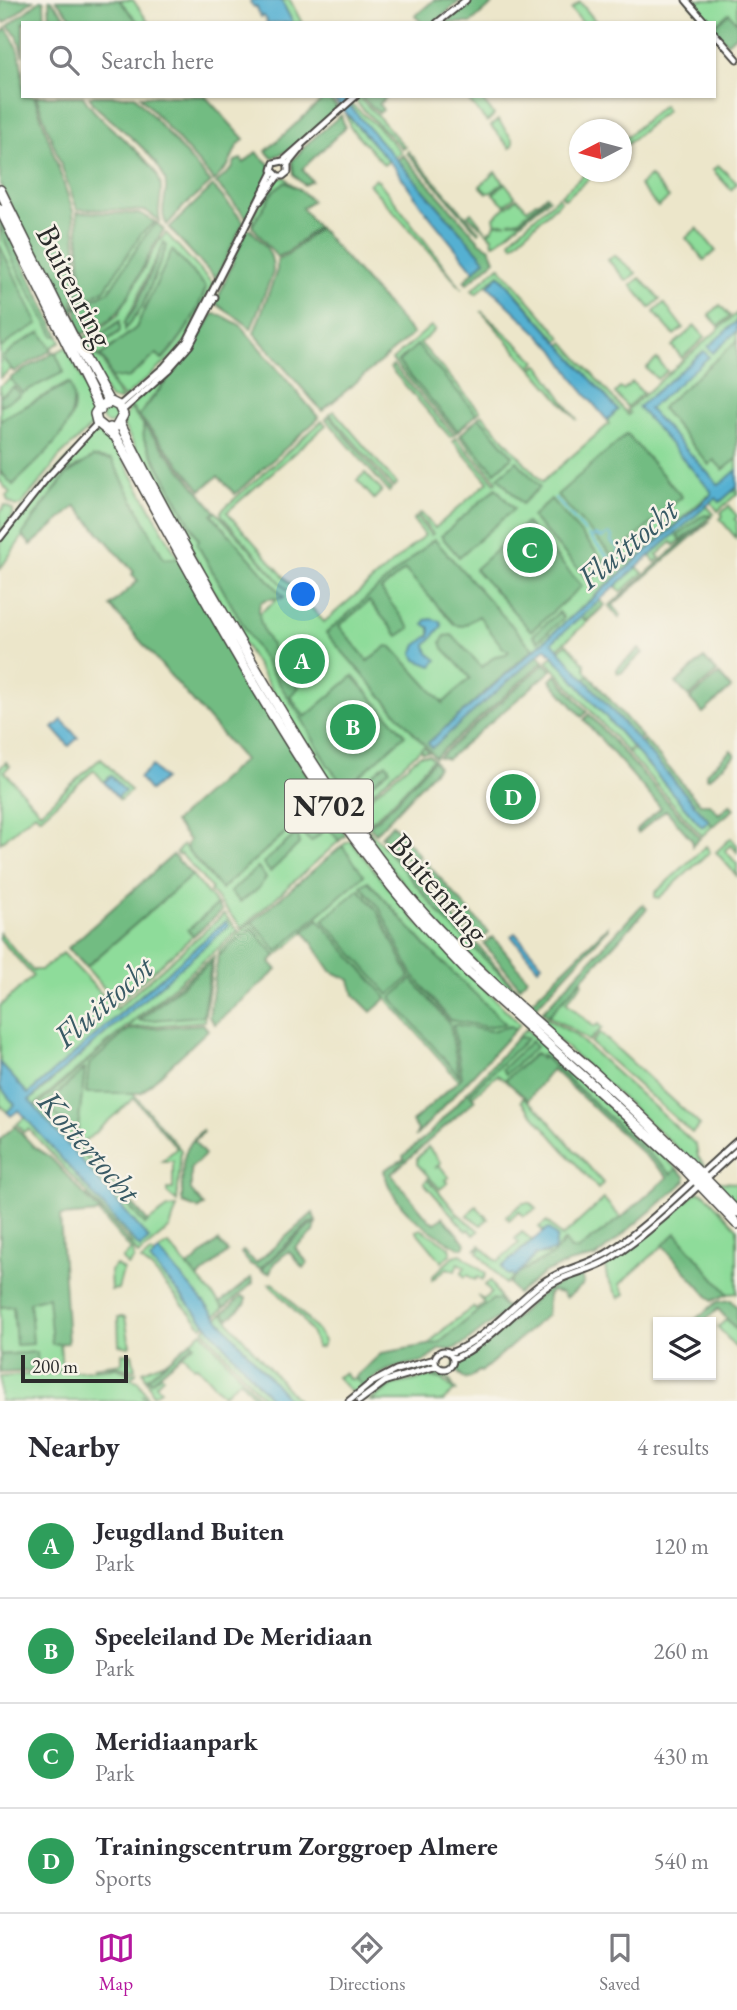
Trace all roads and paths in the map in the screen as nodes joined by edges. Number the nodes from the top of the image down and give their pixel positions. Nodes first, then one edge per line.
1 (466, 0) edge
2 (686, 0) edge
3 (457, 7) junction
4 (440, 21) edge
5 (445, 21) edge
6 (704, 21) edge
7 (716, 35) edge
8 (737, 59) edge
9 (354, 98) edge
10 (286, 162) junction
11 (275, 174) junction
12 (0, 190) edge
13 (0, 209) edge
14 (226, 267) junction
15 (107, 405) junction
16 (106, 426) junction
17 (0, 538) edge
18 (737, 1141) edge
19 (737, 1150) edge
20 (700, 1179) junction
21 (737, 1212) edge
22 (737, 1224) edge
23 (452, 1356) junction
24 (436, 1363) junction
25 (349, 1401) edge
26 (359, 1401) edge

1 - 3 main road
2 - 6 main road
3 - 4 main road
3 - 5 main road
7 - 8 main road
9 - 10 main road
10 - 11 main road
10 - 11 main road
11 - 14 main road
12 - 15 highway, Buitenring
13 - 15 highway, Buitenring
14 - 15 main road
14 - 15 main road
15 - 16 highway
15 - 16 highway
16 - 17 main road
16 - 20 highway, Buitenring / N702
16 - 20 highway, Buitenring / N702
18 - 20 main road
19 - 20 main road
20 - 21 highway, Buitenring / N702
20 - 22 highway, Buitenring / N702
20 - 23 main road
23 - 24 main road
23 - 24 main road
24 - 25 main road
24 - 26 main road

